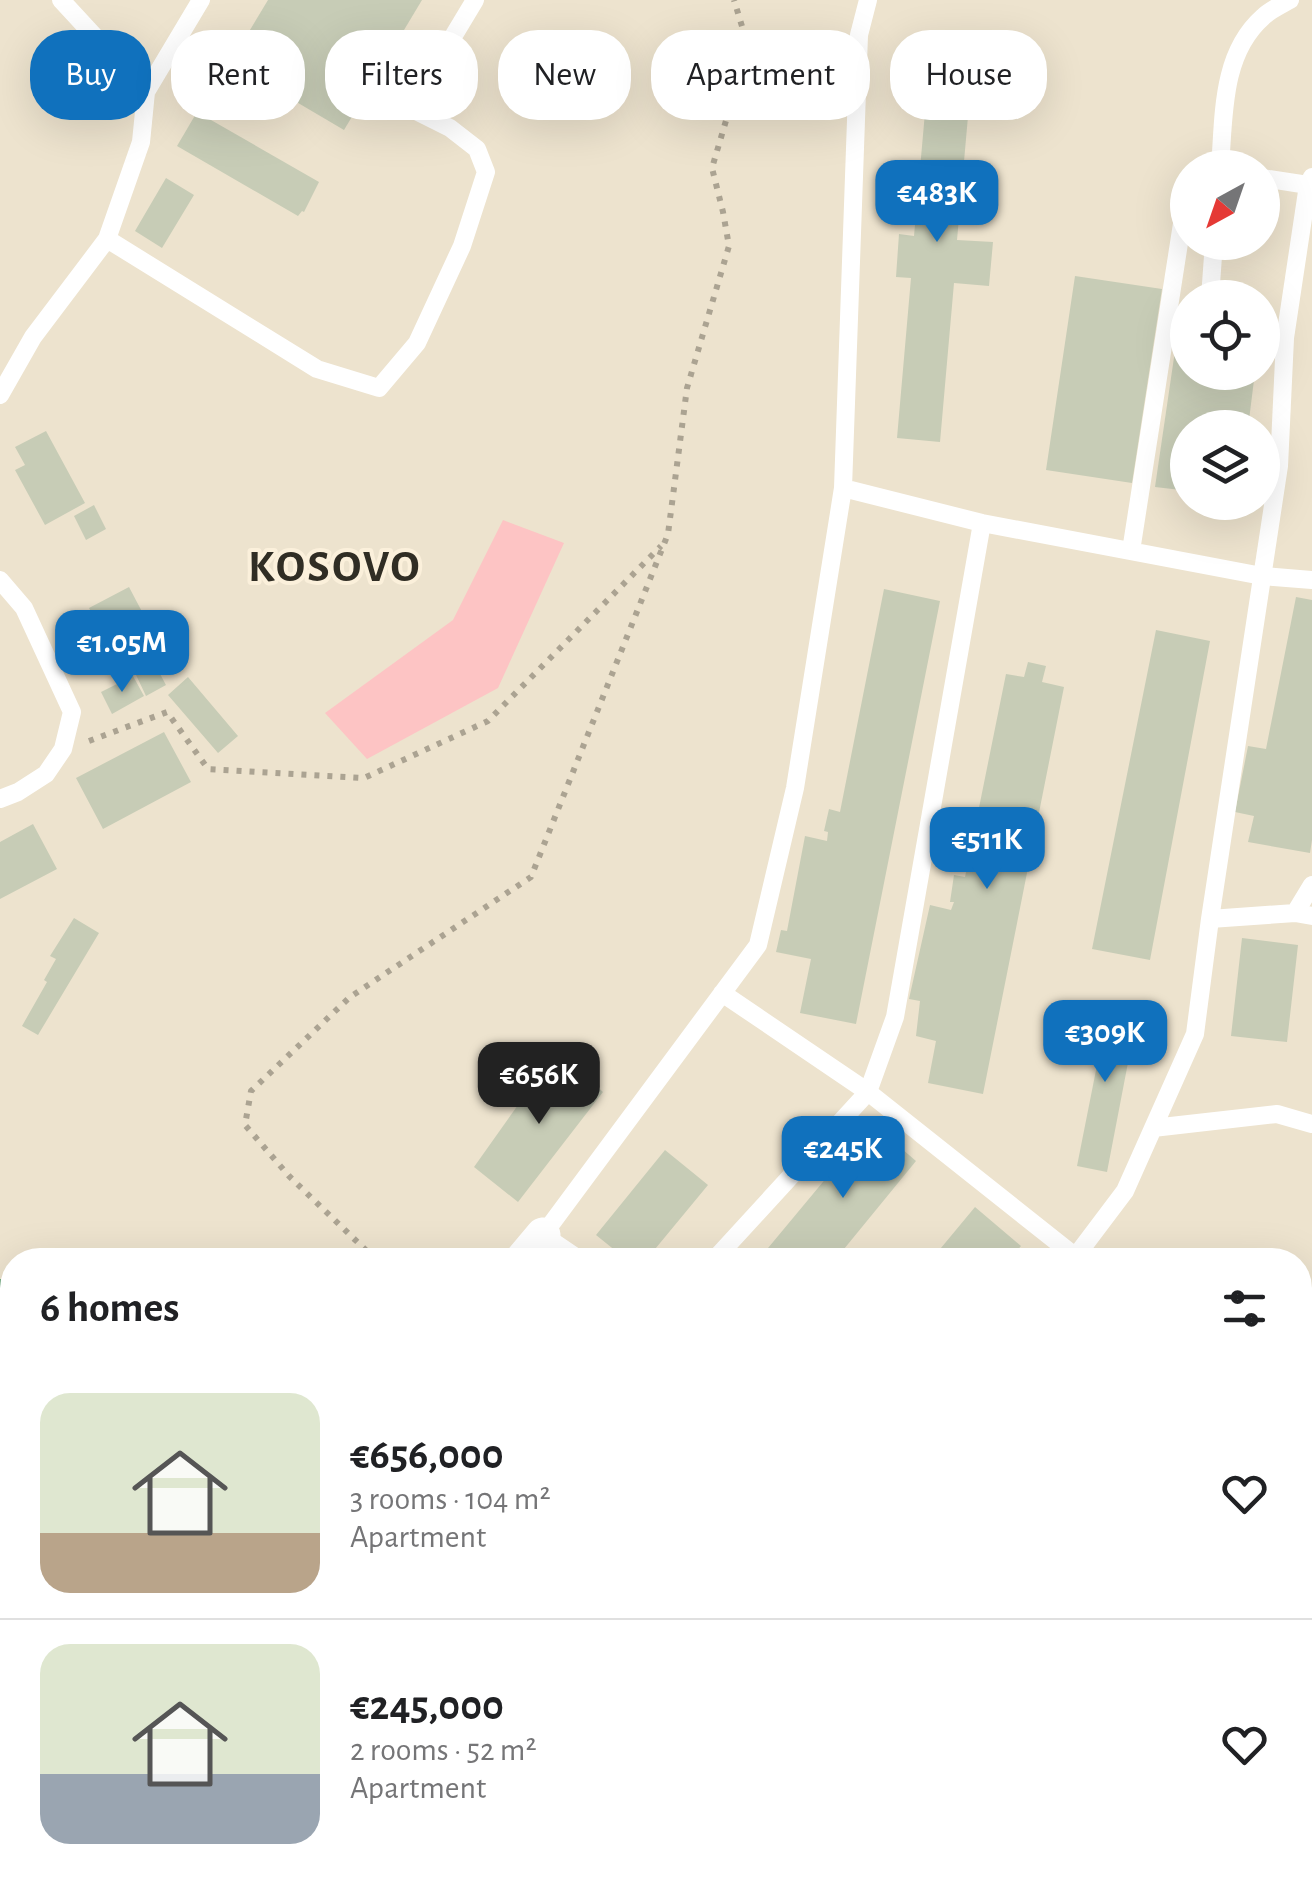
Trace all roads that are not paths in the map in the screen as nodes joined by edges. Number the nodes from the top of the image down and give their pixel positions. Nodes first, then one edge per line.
1 (61, 0) edge
2 (202, 0) edge
3 (475, 0) edge
4 (868, 0) edge
5 (1290, 0) edge
6 (89, 30) edge
7 (151, 84) edge
8 (144, 120) edge
9 (1222, 150) edge
10 (1280, 180) edge
11 (1311, 183) edge
12 (107, 240) junction
13 (1176, 260) edge
14 (0, 395) edge
15 (843, 488) junction
16 (982, 523) junction
17 (1131, 551) junction
18 (1262, 576) junction
19 (0, 580) edge
20 (1312, 580) edge
21 (0, 799) edge
22 (1312, 885) edge
23 (1303, 915) edge
24 (1210, 918) junction
25 (722, 993) junction
26 (868, 1092) junction
27 (1312, 1124) edge
28 (1153, 1128) junction
29 (532, 1248) edge
30 (725, 1248) edge
31 (1063, 1248) edge
32 (1082, 1248) edge

1 - 6 lane
2 - 7 lane
3 - 12 lane
4 - 15 lane
5 - 9 lane
8 - 12 lane
10 - 11 lane
11 - 18 lane
12 - 14 lane
13 - 17 lane
15 - 16 lane
15 - 25 lane
16 - 17 lane
16 - 26 lane
17 - 18 lane
18 - 20 lane
18 - 24 lane
19 - 21 lane
22 - 23 lane
23 - 24 lane
24 - 28 lane
25 - 26 lane
25 - 29 lane
26 - 30 lane
26 - 31 lane
27 - 28 lane
28 - 32 lane

